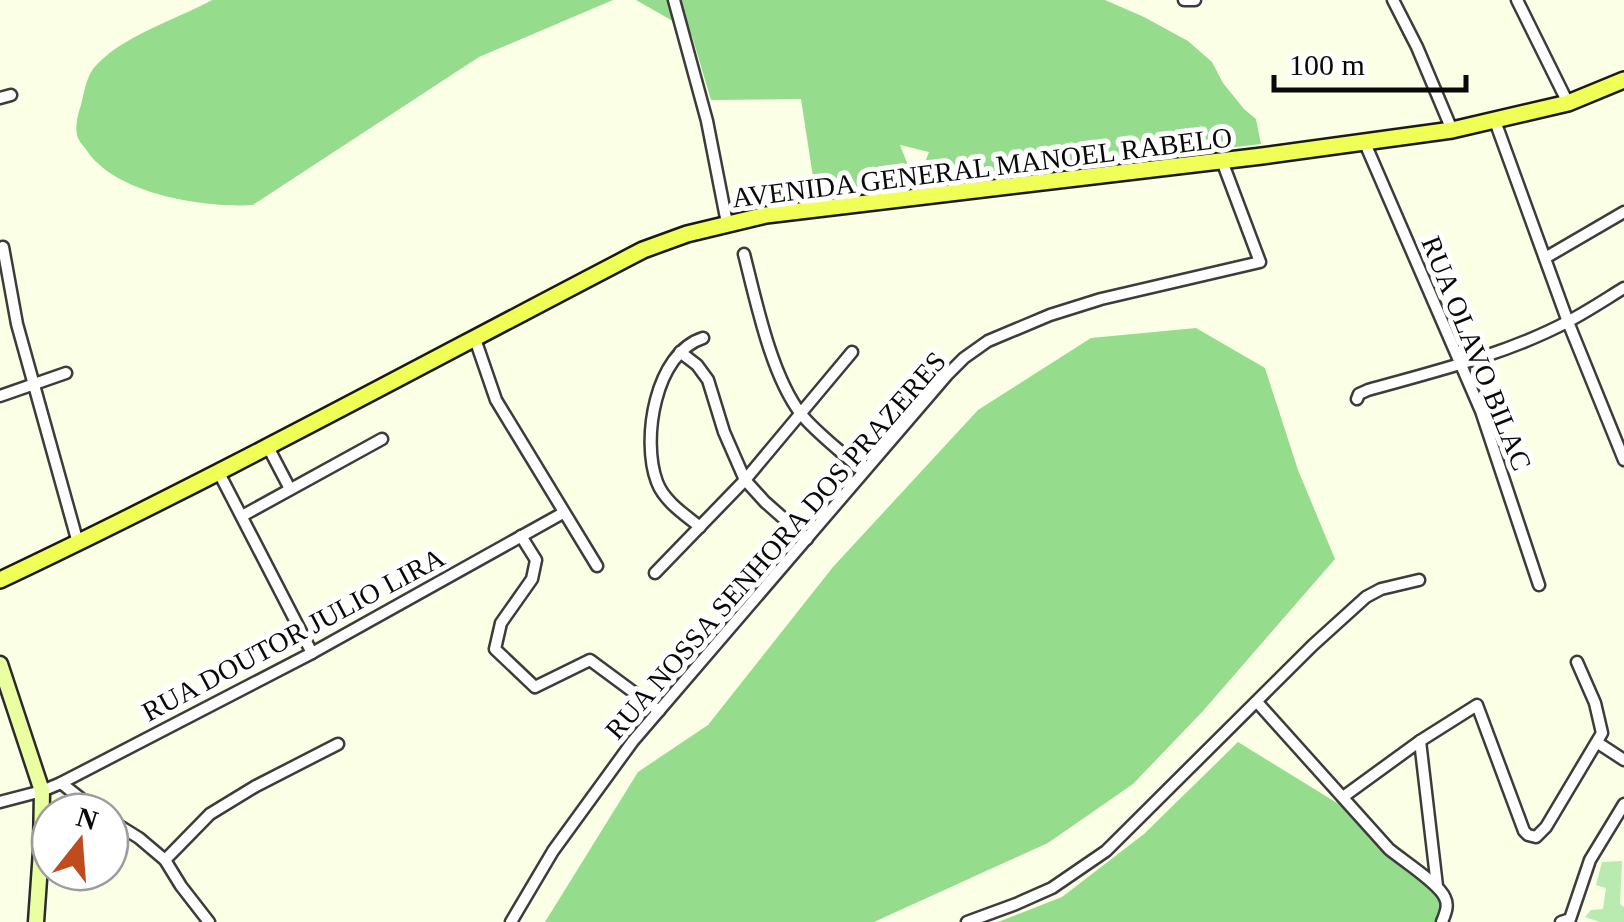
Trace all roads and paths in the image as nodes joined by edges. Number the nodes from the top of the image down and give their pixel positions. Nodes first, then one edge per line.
1 (674, 0) edge
2 (1184, 0) edge
3 (1195, 0) edge
4 (1393, 0) edge
5 (1517, 0) edge
6 (1624, 80) edge
7 (1568, 103) junction
8 (1495, 121) junction
9 (1452, 130) junction
10 (1364, 142) junction
11 (1222, 161) junction
12 (1624, 212) edge
13 (727, 223) junction
14 (3, 248) dead end
15 (744, 254) dead end
16 (1545, 258) junction
17 (1624, 288) edge
18 (1568, 322) junction
19 (704, 338) dead end
20 (475, 339) junction
21 (680, 352) junction
22 (852, 352) dead end
23 (1459, 364) junction
24 (66, 374) dead end
25 (35, 385) junction
26 (0, 396) edge
27 (1358, 400) dead end
28 (801, 414) junction
29 (382, 439) dead end
30 (267, 445) junction
31 (1624, 460) edge
32 (218, 471) junction
33 (864, 472) junction
34 (745, 480) junction
35 (290, 489) junction
36 (563, 513) junction
37 (242, 516) junction
38 (700, 527) junction
39 (521, 536) junction
40 (807, 538) junction
41 (78, 543) junction
42 (597, 566) dead end
43 (656, 573) dead end
44 (0, 580) edge
45 (1420, 580) dead end
46 (1539, 585) dead end
47 (312, 653) junction
48 (1577, 662) dead end
49 (0, 664) edge
50 (1257, 702) junction
51 (658, 710) junction
52 (1420, 741) junction
53 (1598, 743) junction
54 (338, 744) dead end
55 (1624, 760) edge
56 (61, 783) junction
57 (42, 791) junction
58 (72, 792) edge
59 (1344, 797) junction
60 (0, 802) edge
61 (1624, 804) edge
62 (130, 832) edge
63 (165, 860) junction
64 (1437, 886) junction
65 (1566, 921) edge
66 (36, 922) edge
67 (209, 922) edge
68 (511, 922) edge
69 (966, 922) edge
70 (1442, 922) edge

1 - 13 street
2 - 3 street
4 - 9 street
5 - 7 street
6 - 7 main road, AVENIDA GENERAL MANOEL RABELO
7 - 8 main road, AVENIDA GENERAL MANOEL RABELO
8 - 9 main road, AVENIDA GENERAL MANOEL RABELO
8 - 16 street
9 - 10 main road, AVENIDA GENERAL MANOEL RABELO
10 - 11 main road, AVENIDA GENERAL MANOEL RABELO
10 - 23 street, RUA OLAVO BILAC
11 - 13 main road, AVENIDA GENERAL MANOEL RABELO
11 - 33 street, RUA NOSSA SENHORA DOS PRAZERES
12 - 16 street
13 - 20 main road, AVENIDA GENERAL MANOEL RABELO
14 - 25 street
15 - 28 street
16 - 18 street
17 - 18 street
18 - 23 street
18 - 31 street
19 - 21 street
20 - 30 main road, AVENIDA GENERAL MANOEL RABELO
20 - 36 street
21 - 34 street
21 - 38 street
22 - 28 street
23 - 27 street
23 - 46 street, RUA OLAVO BILAC
24 - 25 street
25 - 26 street
25 - 41 street
28 - 33 street
28 - 34 street
29 - 35 street
30 - 32 main road, AVENIDA GENERAL MANOEL RABELO
30 - 35 street
32 - 37 street
32 - 41 main road, AVENIDA GENERAL MANOEL RABELO
33 - 40 street, RUA NOSSA SENHORA DOS PRAZERES
34 - 38 street
34 - 40 street
35 - 37 street
36 - 39 street, RUA DOUTOR JULIO LIRA
36 - 42 street
37 - 47 street
38 - 43 street
39 - 47 street, RUA DOUTOR JULIO LIRA
39 - 51 street
40 - 51 street, RUA NOSSA SENHORA DOS PRAZERES
41 - 44 main road, AVENIDA GENERAL MANOEL RABELO
45 - 50 street
47 - 56 street, RUA DOUTOR JULIO LIRA
48 - 53 street
49 - 57 main road
50 - 59 street
50 - 69 street
51 - 68 street, RUA NOSSA SENHORA DOS PRAZERES
52 - 53 street
52 - 59 street
52 - 64 street
53 - 55 street
54 - 63 street
56 - 57 street, RUA DOUTOR JULIO LIRA
56 - 58 street
57 - 60 street, RUA DOUTOR JULIO LIRA
57 - 66 main road
59 - 64 street
61 - 65 street
62 - 63 street
63 - 67 street
64 - 70 street

